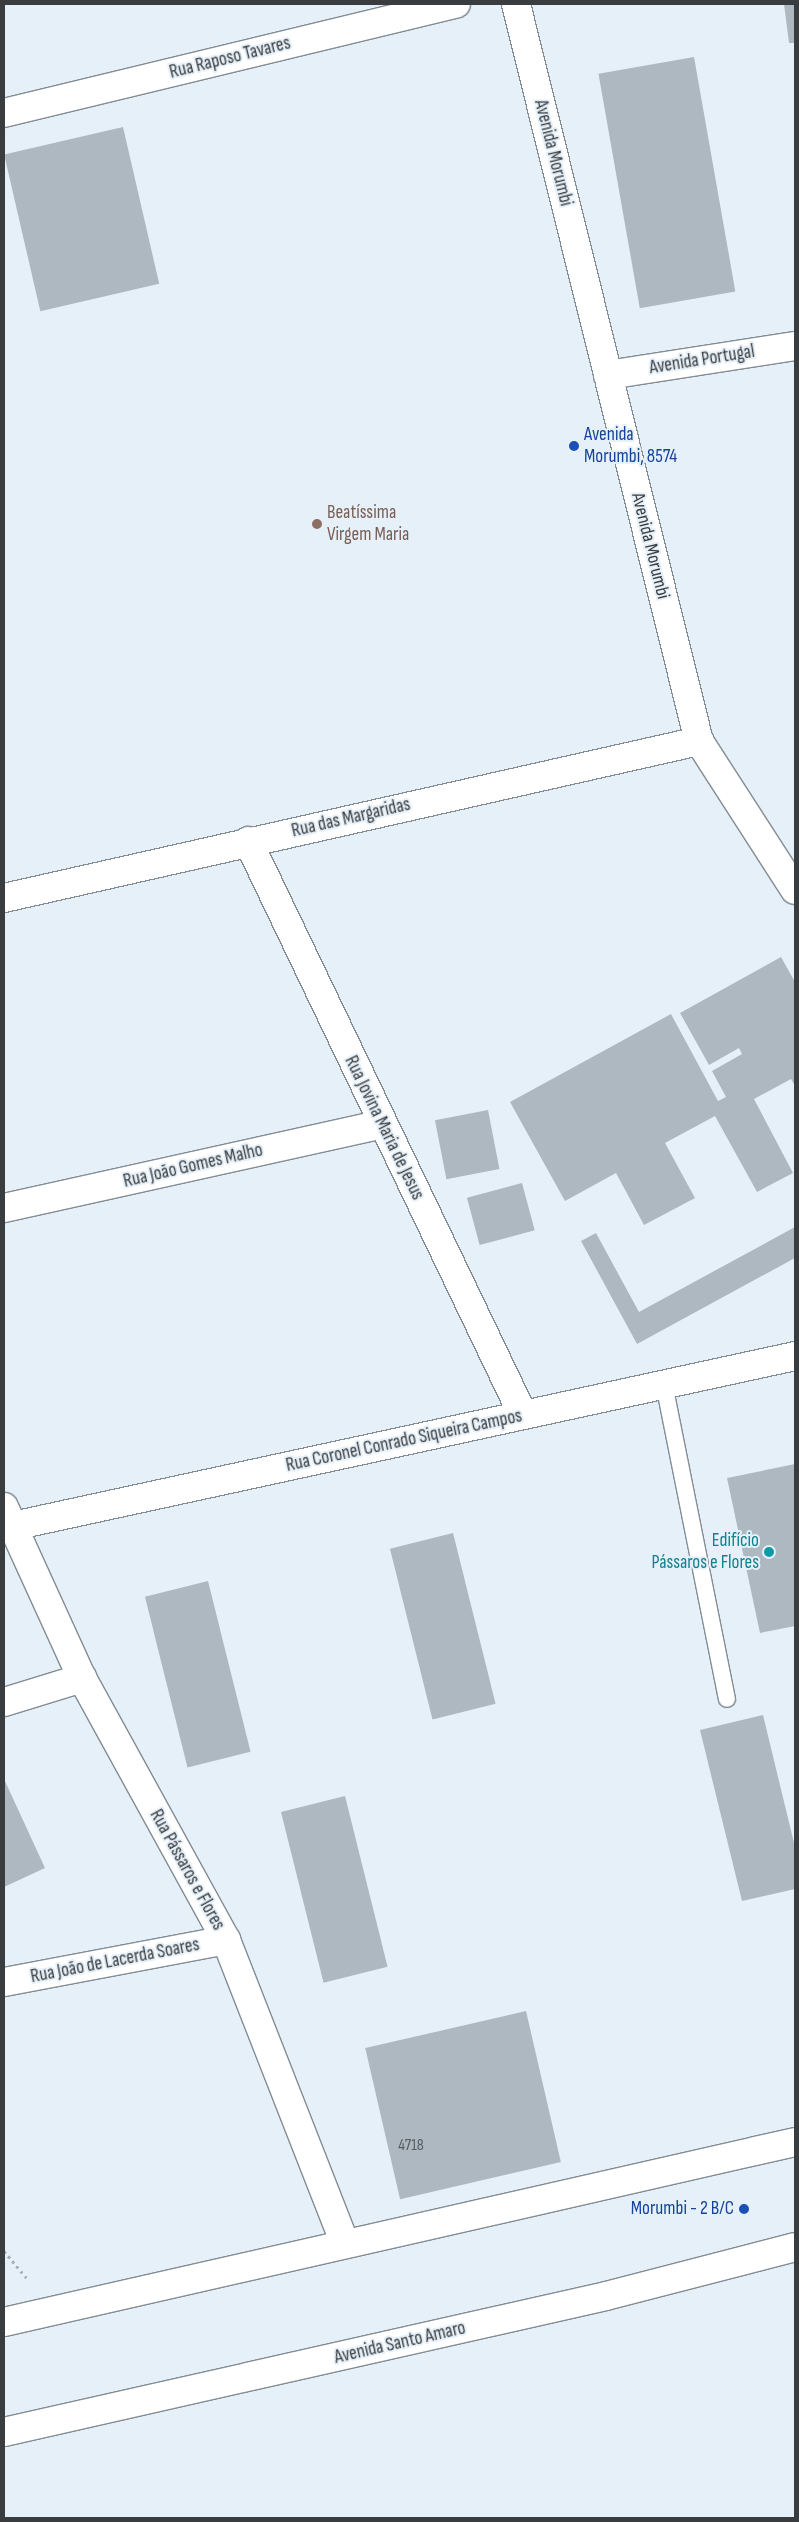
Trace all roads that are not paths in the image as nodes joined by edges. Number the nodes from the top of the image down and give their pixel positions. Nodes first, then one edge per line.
1 (456, 4) edge
2 (516, 4) edge
3 (4, 113) edge
4 (795, 346) edge
5 (608, 375) junction
6 (698, 741) junction
7 (248, 841) junction
8 (795, 890) edge
9 (4, 898) edge
10 (382, 1124) junction
11 (4, 1208) edge
12 (795, 1356) edge
13 (664, 1384) junction
14 (523, 1415) junction
15 (8, 1516) edge
16 (82, 1678) junction
17 (727, 1699) dead end
18 (4, 1702) edge
19 (226, 1940) junction
20 (4, 1982) edge
21 (795, 2142) edge
22 (345, 2244) junction
23 (795, 2247) edge
24 (4, 2322) edge
25 (4, 2432) edge

1 - 3 street, Rua Raposo Tavares
2 - 5 street, Avenida Morumbi
4 - 5 street, Avenida Portugal
5 - 6 street, Avenida Morumbi
6 - 7 street, Rua das Margaridas
6 - 8 street, Avenida Morumbi
7 - 9 street, Rua das Margaridas
7 - 10 street, Rua Jovina Maria de Jesus
10 - 11 street, Rua João Gomes Malho
10 - 14 street, Rua Jovina Maria de Jesus
12 - 13 street, Rua Coronel Conrado Siqueira Campos
13 - 14 street, Rua Coronel Conrado Siqueira Campos
13 - 17 lane
14 - 15 street, Rua Coronel Conrado Siqueira Campos
15 - 16 street, Rua Pássaros e Flores
16 - 18 street
16 - 19 street, Rua Pássaros e Flores
19 - 20 street, Rua João de Lacerda Soares
19 - 22 street, Rua Pássaros e Flores
21 - 22 street
22 - 24 street
23 - 25 street, Avenida Santo Amaro

